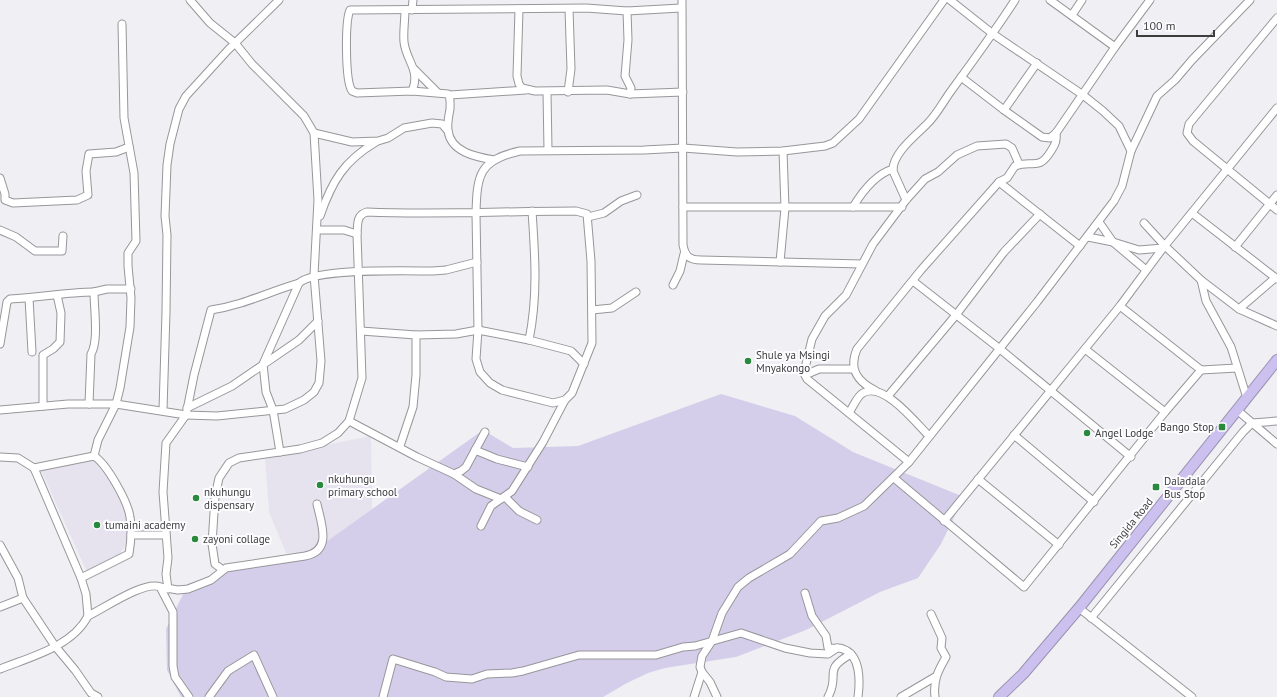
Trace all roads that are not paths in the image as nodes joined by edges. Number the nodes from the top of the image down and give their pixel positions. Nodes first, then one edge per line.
1 (190, 0) edge
2 (279, 0) edge
3 (412, 0) edge
4 (682, 0) edge
5 (944, 0) edge
6 (950, 0) edge
7 (1015, 0) edge
8 (1050, 0) edge
9 (1082, 0) edge
10 (1150, 0) edge
11 (1250, 0) edge
12 (681, 8) junction
13 (519, 9) junction
14 (569, 9) junction
15 (409, 10) junction
16 (627, 11) junction
17 (1072, 15) junction
18 (1277, 18) edge
19 (122, 24) dead end
20 (993, 34) junction
21 (235, 43) junction
22 (1115, 47) junction
23 (1037, 63) junction
24 (414, 69) junction
25 (961, 77) junction
26 (526, 90) junction
27 (412, 91) junction
28 (437, 92) junction
29 (547, 92) junction
30 (568, 92) junction
31 (683, 92) junction
32 (630, 94) junction
33 (1083, 94) junction
34 (450, 95) junction
35 (1277, 108) edge
36 (1004, 110) junction
37 (448, 131) junction
38 (314, 133) junction
39 (1056, 133) junction
40 (378, 141) junction
41 (130, 147) junction
42 (683, 148) junction
43 (548, 150) junction
44 (784, 151) junction
45 (1131, 151) junction
46 (476, 157) junction
47 (494, 160) junction
48 (1019, 164) junction
49 (484, 168) junction
50 (893, 169) junction
51 (1228, 169) junction
52 (0, 178) edge
53 (999, 182) junction
54 (637, 195) dead end
55 (1277, 195) edge
56 (904, 204) junction
57 (1269, 204) junction
58 (683, 207) junction
59 (853, 207) junction
60 (785, 208) junction
61 (1277, 210) edge
62 (532, 211) junction
63 (476, 213) junction
64 (1192, 213) junction
65 (1040, 214) junction
66 (588, 217) junction
67 (1099, 222) junction
68 (1144, 223) dead end
69 (318, 227) junction
70 (0, 230) edge
71 (357, 234) junction
72 (63, 236) dead end
73 (1088, 237) junction
74 (1114, 242) junction
75 (1080, 246) junction
76 (1164, 247) junction
77 (1235, 247) junction
78 (684, 254) junction
79 (477, 262) junction
80 (780, 262) junction
81 (862, 264) junction
82 (1146, 270) junction
83 (359, 272) junction
84 (314, 276) junction
85 (1276, 279) edge
86 (1202, 280) junction
87 (913, 281) junction
88 (299, 283) junction
89 (673, 285) dead end
90 (131, 289) junction
91 (94, 292) junction
92 (636, 292) dead end
93 (57, 294) junction
94 (29, 298) junction
95 (1120, 306) junction
96 (1239, 309) junction
97 (592, 310) junction
98 (956, 315) junction
99 (318, 321) junction
100 (1277, 326) edge
101 (478, 330) junction
102 (360, 331) junction
103 (416, 335) junction
104 (529, 340) junction
105 (0, 344) edge
106 (1000, 349) junction
107 (1085, 349) junction
108 (32, 352) dead end
109 (1277, 360) edge
110 (263, 364) junction
111 (584, 364) junction
112 (1237, 368) junction
113 (853, 369) junction
114 (1202, 370) junction
115 (805, 375) junction
116 (876, 391) junction
117 (1051, 391) junction
118 (888, 396) junction
119 (1246, 398) junction
120 (565, 400) junction
121 (89, 404) junction
122 (116, 404) junction
123 (43, 406) junction
124 (0, 410) edge
125 (163, 410) junction
126 (273, 410) junction
127 (1237, 410) junction
128 (187, 411) junction
129 (1166, 412) junction
130 (849, 413) junction
131 (349, 421) junction
132 (1277, 421) edge
133 (1252, 423) junction
134 (485, 432) dead end
135 (1014, 435) junction
136 (929, 436) junction
137 (1277, 444) edge
138 (400, 446) junction
139 (475, 450) junction
140 (280, 452) junction
141 (94, 456) junction
142 (0, 457) edge
143 (1131, 457) junction
144 (909, 462) junction
145 (528, 467) junction
146 (34, 468) junction
147 (454, 474) junction
148 (894, 478) junction
149 (978, 479) junction
150 (503, 498) junction
151 (1094, 502) junction
152 (317, 504) dead end
153 (537, 520) dead end
154 (944, 521) junction
155 (480, 526) dead end
156 (131, 535) junction
157 (166, 535) junction
158 (0, 545) edge
159 (1059, 545) junction
160 (223, 570) junction
161 (81, 578) junction
162 (160, 588) junction
163 (168, 588) junction
164 (805, 593) dead end
165 (23, 598) junction
166 (0, 607) edge
167 (1079, 608) junction
168 (931, 614) dead end
169 (88, 616) junction
170 (1091, 618) junction
171 (712, 641) junction
172 (55, 646) junction
173 (837, 648) junction
174 (851, 654) junction
175 (0, 669) edge
176 (702, 672) junction
177 (935, 677) junction
178 (98, 697) edge
179 (189, 697) edge
180 (209, 697) edge
181 (273, 697) edge
182 (383, 697) edge
183 (694, 697) edge
184 (717, 697) edge
185 (828, 697) edge
186 (858, 697) edge
187 (901, 697) edge
188 (935, 697) edge
189 (999, 697) edge
190 (1192, 697) edge

1 - 21 street
2 - 21 street
3 - 15 street
4 - 12 street
5 - 44 street
6 - 20 street
7 - 20 street
8 - 17 street
9 - 17 street
10 - 22 street
11 - 45 street
12 - 16 street
12 - 31 street
13 - 14 street
13 - 15 street
13 - 26 street
14 - 16 street
14 - 30 street
15 - 24 street
15 - 27 street
16 - 32 street
17 - 22 street
18 - 51 street
19 - 41 street
20 - 23 street
20 - 25 street
21 - 38 street
21 - 125 street
22 - 33 street
23 - 33 street
23 - 36 street
24 - 27 street
24 - 28 street
25 - 36 street
25 - 50 street
26 - 29 street
26 - 34 street
27 - 28 street
28 - 34 street
29 - 30 street
29 - 43 street
30 - 32 street
31 - 32 street
31 - 42 street
33 - 39 street
33 - 45 street
34 - 37 street
35 - 51 street
36 - 39 street
37 - 40 street
37 - 46 street
38 - 40 street
38 - 69 street
39 - 48 street
40 - 69 street
41 - 52 street
41 - 90 street
42 - 43 street
42 - 44 street
42 - 58 street
43 - 47 street
44 - 60 street
45 - 67 street
46 - 47 street
46 - 49 street
47 - 49 street
48 - 53 street
48 - 56 street
49 - 63 street
50 - 56 street
50 - 59 street
51 - 57 street
51 - 64 street
53 - 65 street
53 - 87 street
54 - 66 street
55 - 57 street
56 - 59 street
56 - 81 street
57 - 61 street
57 - 77 street
58 - 60 street
58 - 78 street
59 - 60 street
60 - 80 street
62 - 63 street
62 - 66 street
62 - 104 street
63 - 71 street
63 - 79 street
64 - 76 street
64 - 77 street
65 - 75 street
65 - 98 street
66 - 97 street
67 - 73 street
67 - 74 street
68 - 76 street
69 - 71 street
69 - 84 street
70 - 72 street
71 - 83 street
73 - 74 street
73 - 75 street
74 - 76 street
74 - 82 street
75 - 106 street
76 - 82 street
76 - 86 street
77 - 85 street
78 - 80 street
78 - 89 street
79 - 83 street
79 - 101 street
80 - 81 street
81 - 115 street
82 - 95 street
83 - 84 street
83 - 102 street
84 - 88 street
84 - 99 street
85 - 96 street
86 - 96 street
86 - 112 street
87 - 98 street
87 - 113 street
88 - 110 street
88 - 128 street
90 - 91 street
90 - 122 street
91 - 93 street
91 - 121 street
92 - 97 street
93 - 94 street
93 - 123 street
94 - 105 street
94 - 108 street
95 - 107 street
95 - 114 street
96 - 100 street
97 - 111 street
98 - 106 street
98 - 118 street
99 - 110 street
99 - 126 street
101 - 103 street
101 - 104 street
101 - 120 street
102 - 103 street
102 - 131 street
103 - 138 street
104 - 111 street
106 - 117 street
106 - 136 street
107 - 117 street
107 - 129 street
109 - 119 highway, Singida Road
110 - 126 street
110 - 128 street
111 - 120 street
112 - 114 street
112 - 119 street
113 - 115 street
113 - 116 street
114 - 129 street
115 - 130 street
116 - 118 street
116 - 130 street
117 - 135 street
117 - 143 street
118 - 136 street
119 - 127 highway, Singida Road
120 - 145 street
121 - 122 street
121 - 123 street
122 - 125 street
122 - 141 street
123 - 124 street
125 - 128 street
126 - 128 street
126 - 140 street
127 - 133 street
127 - 167 highway, Singida Road
128 - 157 street
129 - 143 street
130 - 144 street
131 - 138 street
131 - 140 street
132 - 133 street
133 - 137 street
133 - 170 street
134 - 139 street
135 - 149 street
135 - 151 street
136 - 144 street
138 - 147 street
139 - 145 street
139 - 147 street
140 - 160 street
141 - 146 street
141 - 156 street
142 - 146 street
143 - 151 street
144 - 148 street
145 - 150 street
146 - 161 street
147 - 150 street
148 - 154 street
148 - 171 street
149 - 154 street
149 - 159 street
150 - 153 street
150 - 155 street
151 - 159 street
152 - 160 street
154 - 159 street
156 - 157 street
156 - 161 street
157 - 163 street
158 - 165 street
160 - 163 street
161 - 169 street
162 - 163 street
162 - 169 street
162 - 179 street
164 - 173 street
165 - 166 street
165 - 172 street
167 - 170 street
167 - 189 highway, Singida Road
168 - 177 street
169 - 172 street
170 - 190 street
171 - 173 street
171 - 176 street
171 - 182 street
172 - 175 street
172 - 178 street
173 - 174 street
174 - 185 street
174 - 186 street
176 - 183 street
176 - 184 street
177 - 187 street
177 - 188 street
180 - 181 street

